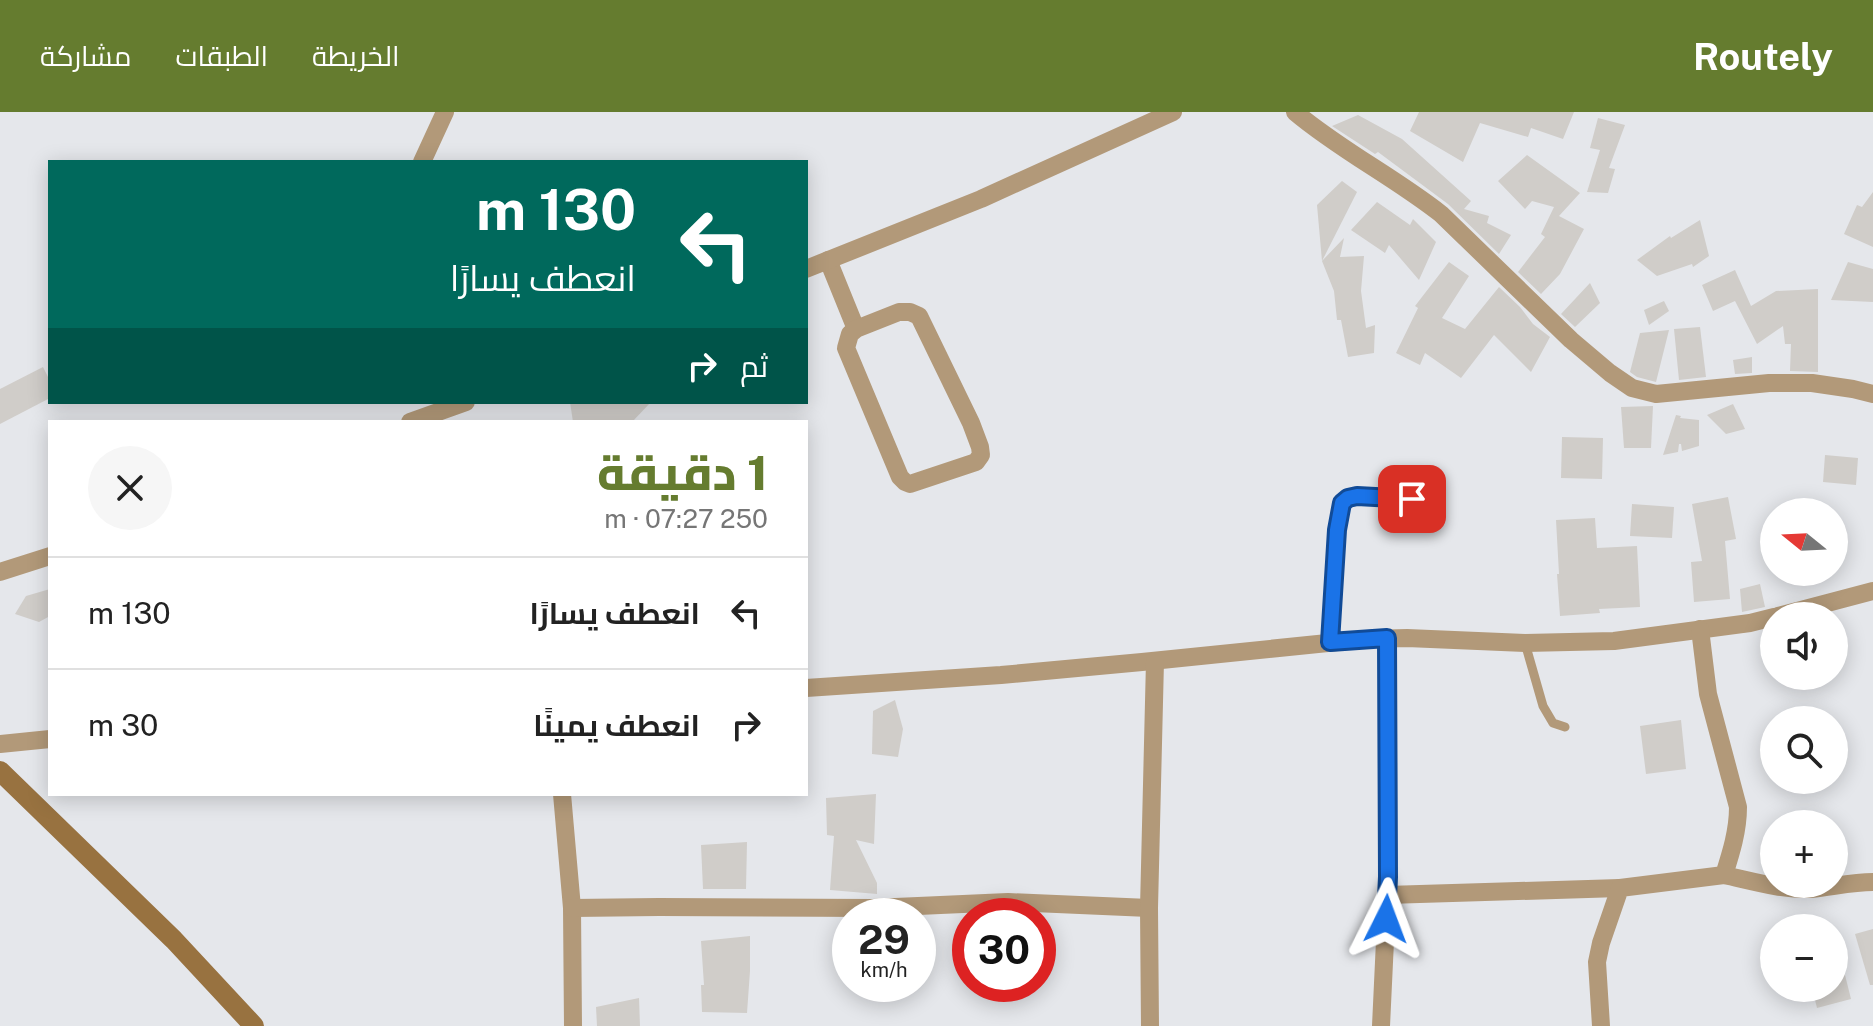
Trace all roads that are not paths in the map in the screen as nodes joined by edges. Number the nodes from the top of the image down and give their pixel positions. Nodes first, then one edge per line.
1 (445, 112) edge
2 (1173, 112) edge
3 (1295, 112) edge
4 (423, 160) edge
5 (828, 260) junction
6 (808, 268) edge
7 (856, 329) junction
8 (1873, 394) edge
9 (455, 404) edge
10 (434, 408) edge
11 (413, 420) edge
12 (1439, 501) dead end
13 (48, 557) edge
14 (0, 572) edge
15 (1873, 591) edge
16 (1830, 602) edge
17 (1760, 620) edge
18 (1700, 629) junction
19 (1387, 638) junction
20 (1330, 642) junction
21 (1525, 643) junction
22 (1155, 661) junction
23 (808, 688) edge
24 (1565, 727) dead end
25 (48, 739) edge
26 (0, 744) edge
27 (0, 771) edge
28 (562, 796) edge
29 (1724, 875) junction
30 (1873, 882) edge
31 (1620, 888) junction
32 (1387, 895) junction
33 (572, 908) junction
34 (1149, 908) junction
35 (254, 1026) edge
36 (573, 1026) edge
37 (1150, 1026) edge
38 (1381, 1026) edge
39 (1601, 1026) edge

1 - 4 street
2 - 5 street
3 - 8 street
5 - 6 street
5 - 7 street
7 - 7 street
9 - 10 street
10 - 11 street
12 - 20 lane
13 - 14 street
15 - 16 street
17 - 18 street
18 - 21 street
18 - 29 street
19 - 20 street
19 - 21 street
19 - 32 street
20 - 22 street
21 - 24 lane
22 - 23 street
22 - 34 street
25 - 26 street
27 - 35 street
28 - 33 street
29 - 30 street
29 - 31 street
31 - 32 street
31 - 39 street
32 - 38 street
33 - 34 street
33 - 36 street
34 - 37 street

